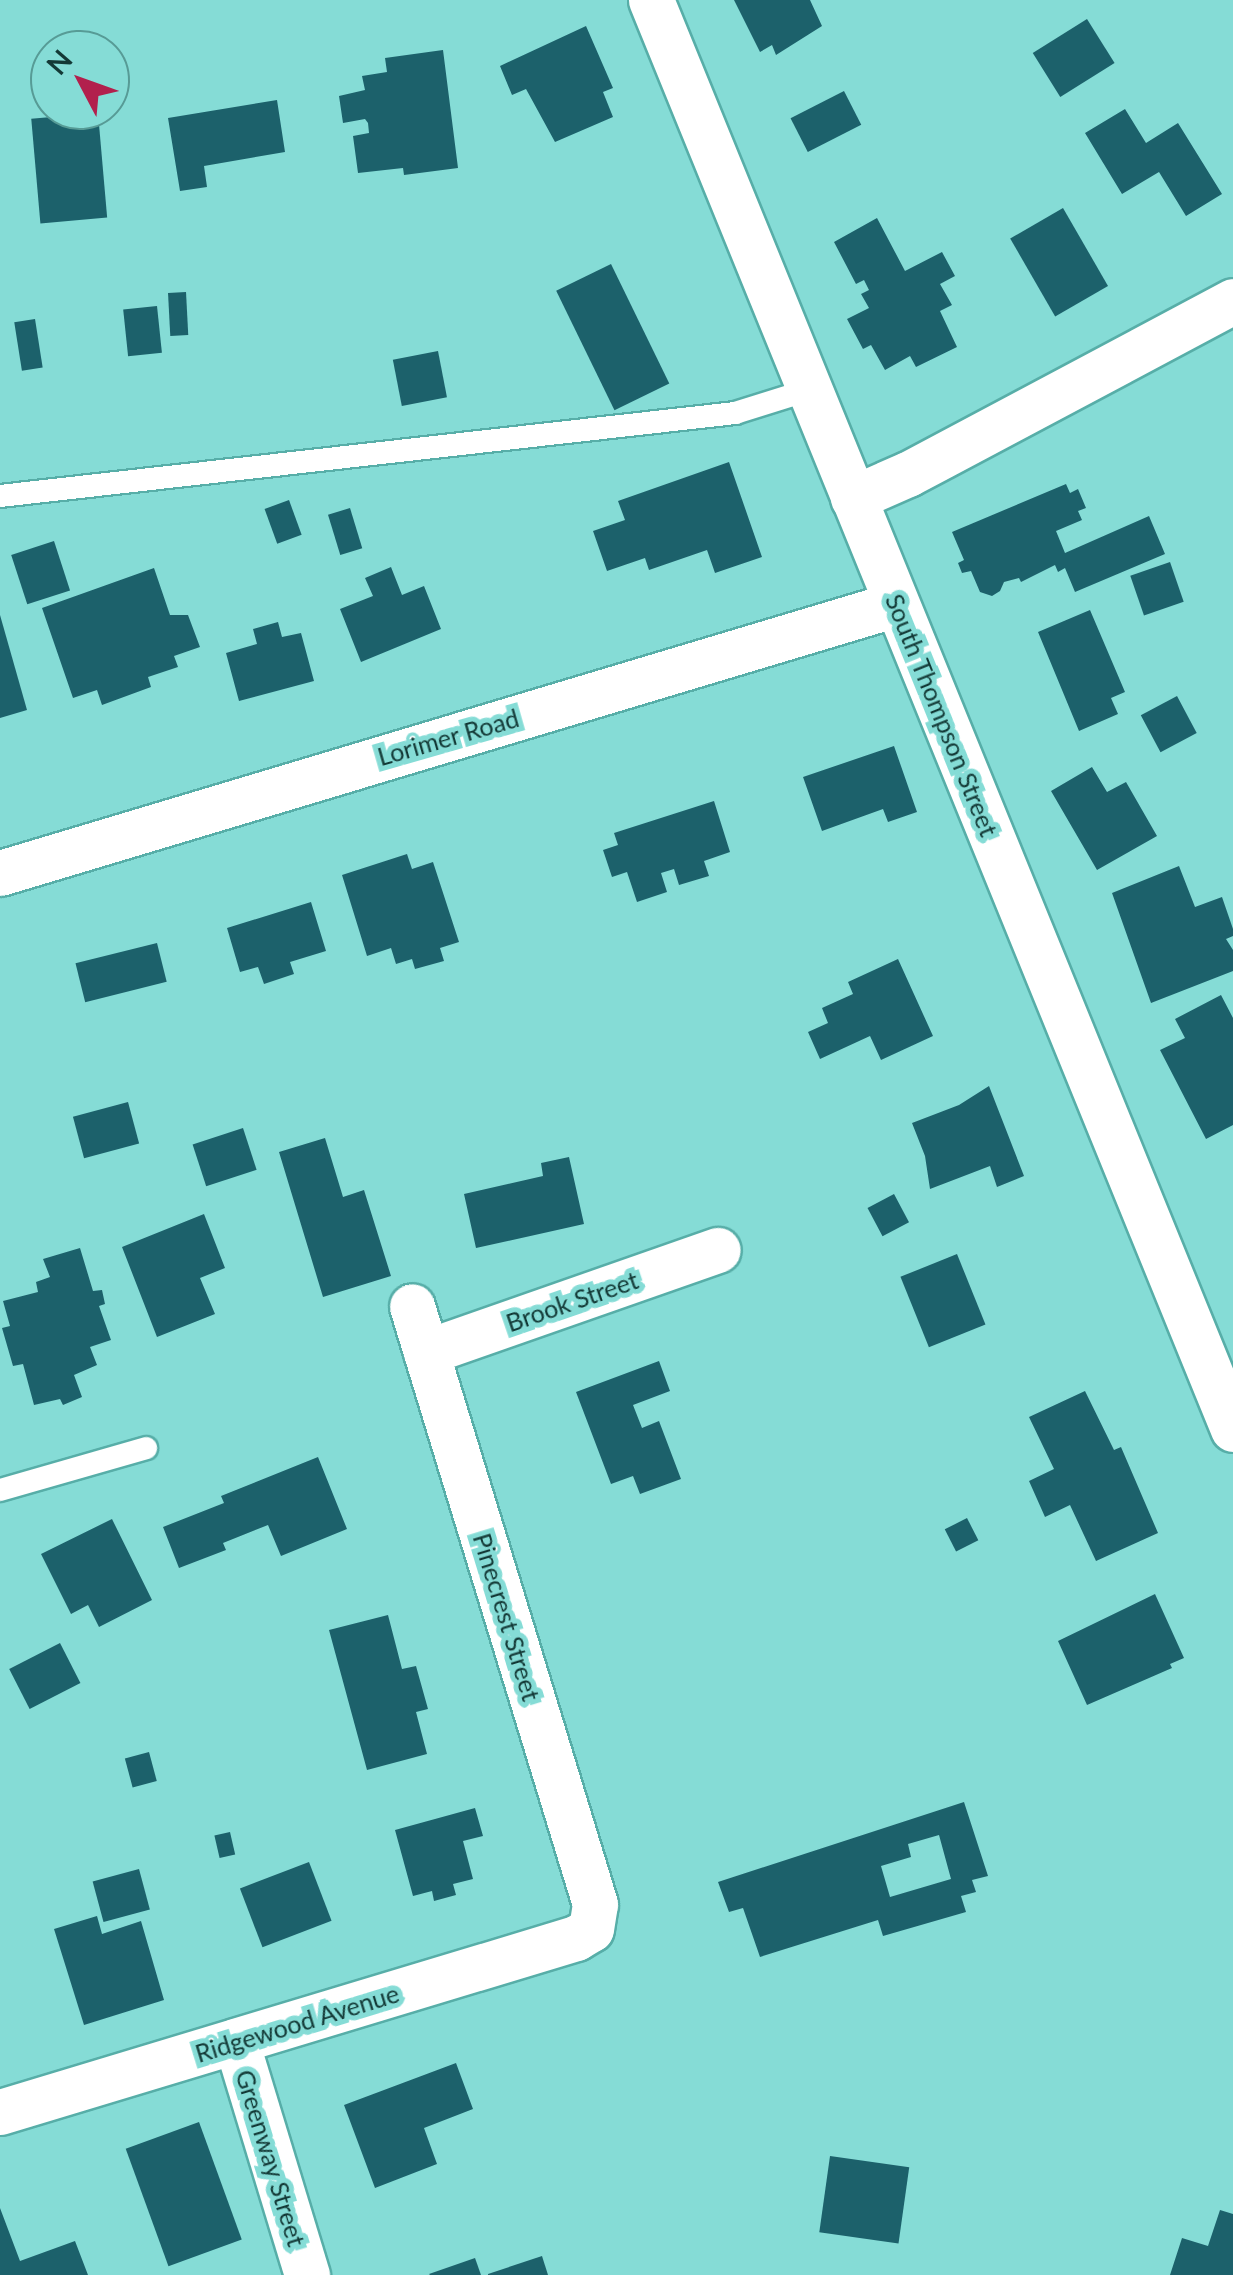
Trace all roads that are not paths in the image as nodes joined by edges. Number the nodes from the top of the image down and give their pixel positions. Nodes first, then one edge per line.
1 (651, 0) edge
2 (1233, 302) edge
3 (809, 390) junction
4 (0, 496) edge
5 (854, 498) junction
6 (896, 604) junction
7 (0, 873) edge
8 (718, 1250) dead end
9 (412, 1306) dead end
10 (426, 1352) junction
11 (1233, 1429) edge
12 (146, 1448) dead end
13 (0, 1490) edge
14 (592, 1928) joint
15 (236, 2041) junction
16 (0, 2112) edge
17 (307, 2275) edge

1 - 3 street, South Thompson Street
2 - 5 street
3 - 4 lane
3 - 5 street, South Thompson Street
5 - 6 street, South Thompson Street
6 - 7 street, Lorimer Road
6 - 11 street, South Thompson Street
8 - 10 street, Brook Street
9 - 10 street, Pinecrest Street
10 - 14 street, Pinecrest Street
12 - 13 lane
14 - 15 street, Ridgewood Avenue
15 - 16 street, Ridgewood Avenue
15 - 17 street, Greenway Street

